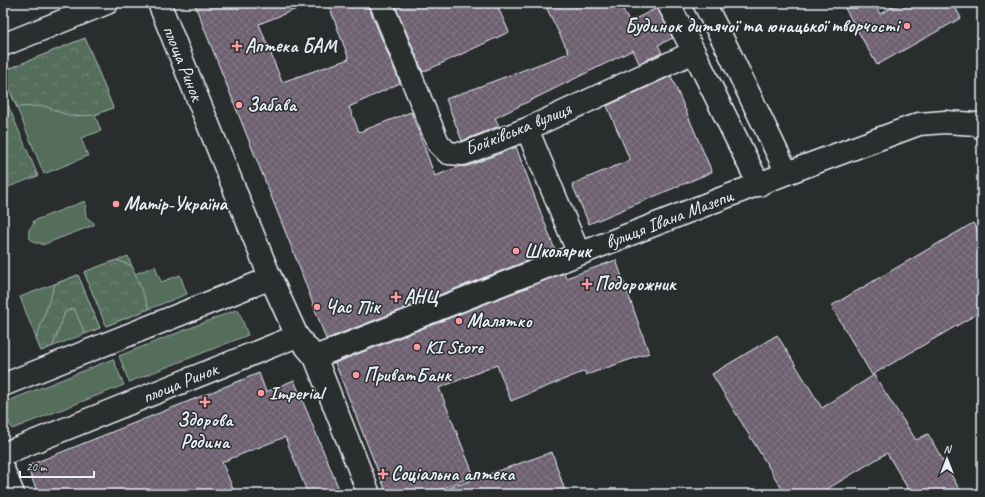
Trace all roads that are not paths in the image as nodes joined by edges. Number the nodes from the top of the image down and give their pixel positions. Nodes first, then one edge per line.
1 (158, 3) edge
2 (381, 3) edge
3 (668, 3) edge
4 (704, 3) edge
5 (96, 5) edge
6 (3, 45) edge
7 (694, 52) junction
8 (982, 128) edge
9 (527, 129) junction
10 (787, 173) junction
11 (759, 185) junction
12 (579, 254) junction
13 (271, 278) junction
14 (297, 336) junction
15 (315, 357) junction
16 (3, 385) edge
17 (3, 454) edge
18 (3, 469) edge
19 (13, 494) edge
20 (369, 494) edge

1 - 13 street, площа Ринок
2 - 9 street, Бойківська вулиця
3 - 7 street
4 - 10 street
5 - 6 street
7 - 9 street, Бойківська вулиця
7 - 11 street
8 - 10 street, вулиця Івана Мазепи
9 - 12 street
10 - 11 street, вулиця Івана Мазепи
11 - 12 street, вулиця Івана Мазепи
12 - 15 street, вулиця Івана Мазепи
13 - 14 street, площа Ринок
13 - 16 street
14 - 15 street
14 - 17 street, площа Ринок
15 - 20 street
18 - 19 street

